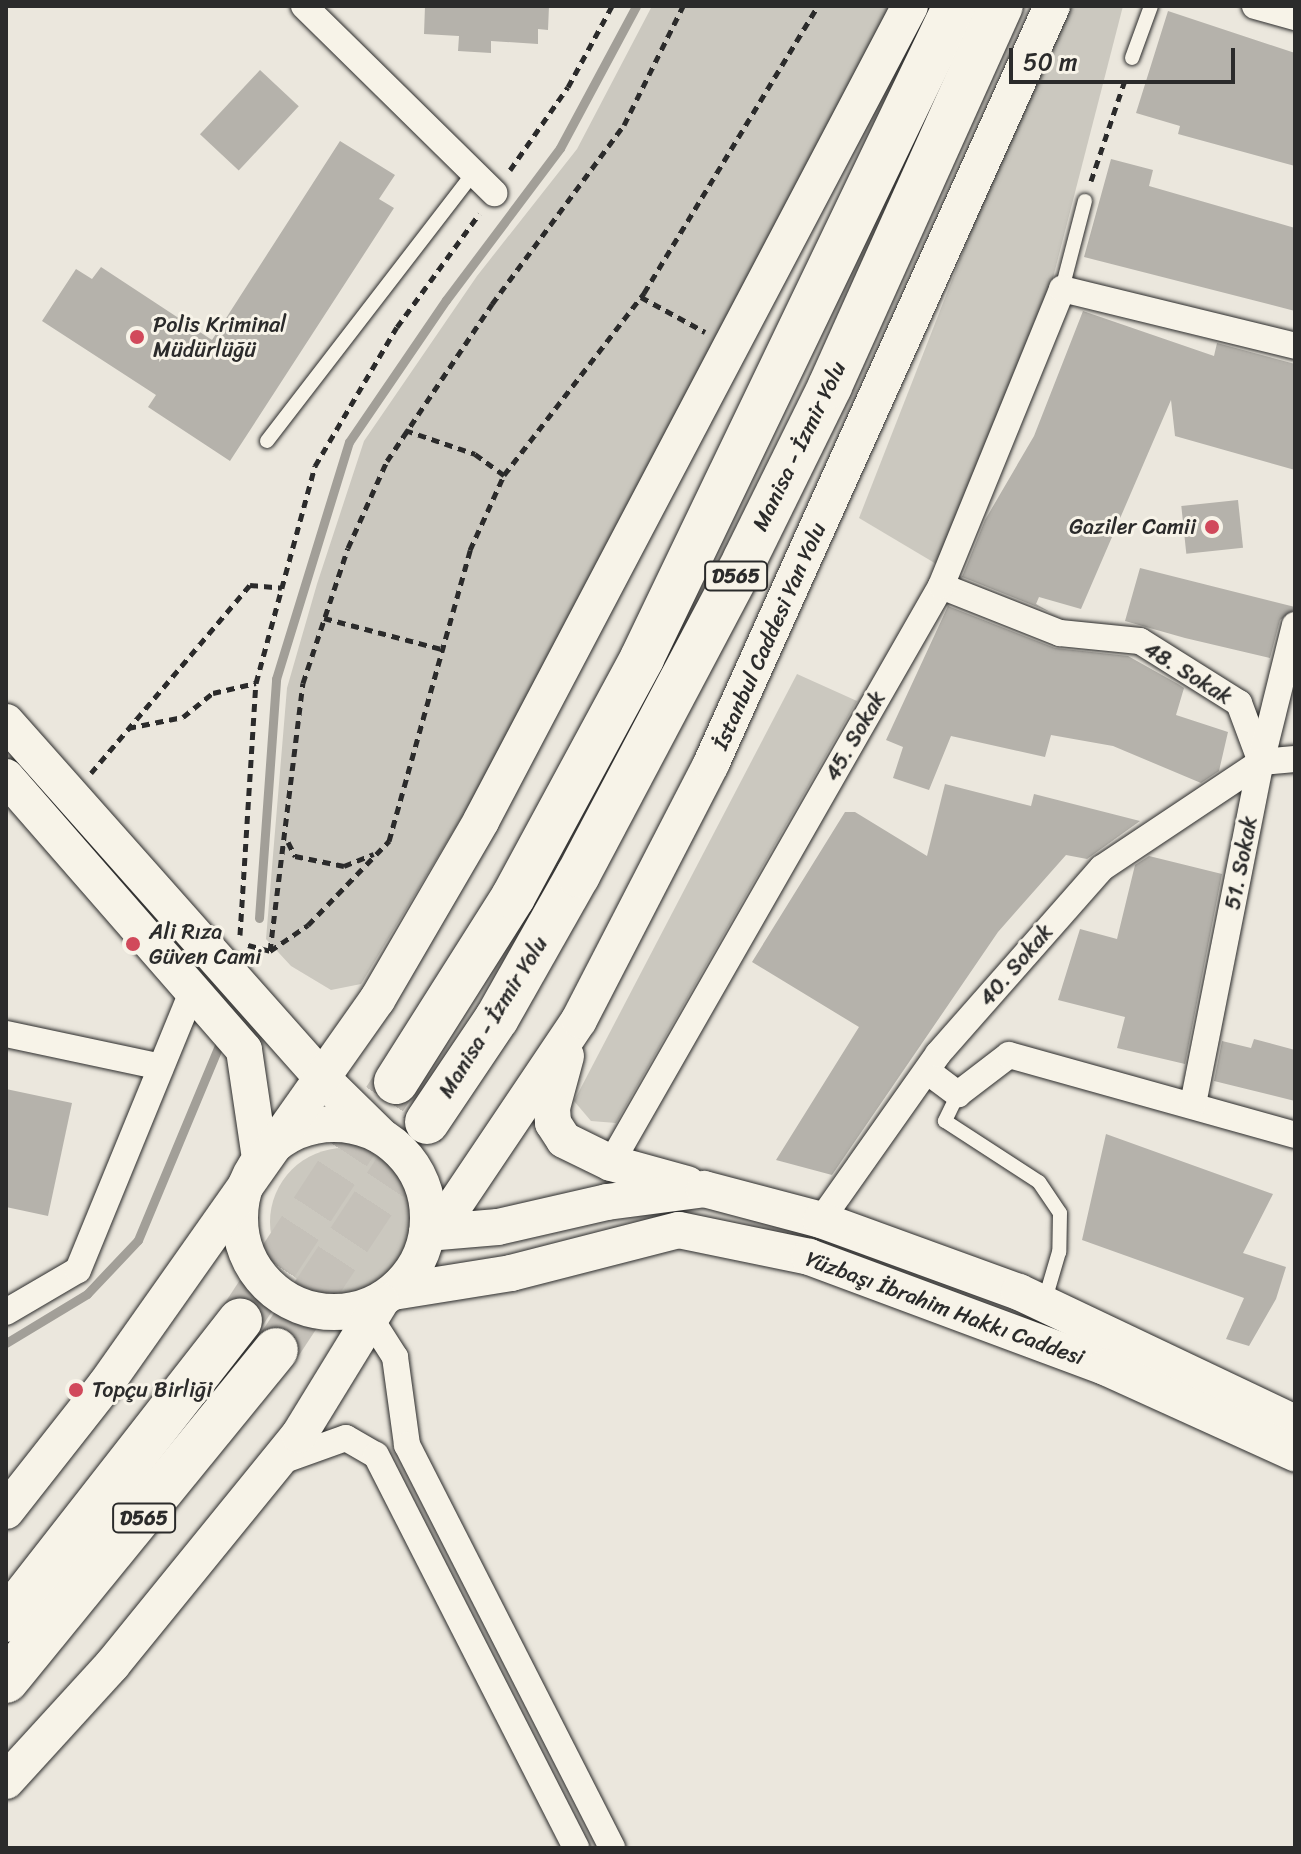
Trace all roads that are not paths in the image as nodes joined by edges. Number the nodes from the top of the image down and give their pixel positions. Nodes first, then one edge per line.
1 (304, 6) edge
2 (910, 6) edge
3 (955, 6) edge
4 (1001, 6) edge
5 (1052, 6) edge
6 (1151, 6) edge
7 (1255, 6) edge
8 (1295, 17) edge
9 (1132, 58) dead end
10 (474, 172) junction
11 (494, 193) road end
12 (1085, 201) road end
13 (1062, 289) junction
14 (1295, 346) edge
15 (267, 441) dead end
16 (941, 586) junction
17 (1295, 625) edge
18 (6, 722) edge
19 (1295, 759) edge
20 (1261, 762) junction
21 (6, 777) edge
22 (192, 992) junction
23 (579, 1020) junction
24 (6, 1034) edge
25 (161, 1067) junction
26 (927, 1071) junction
27 (323, 1079) junction
28 (396, 1082) tunnel mouth
29 (958, 1094) junction
30 (1193, 1104) junction
31 (427, 1122) tunnel mouth
32 (1295, 1135) edge
33 (384, 1138) junction
34 (260, 1159) junction
35 (611, 1163) junction
36 (704, 1189) junction
37 (821, 1220) junction
38 (427, 1233) junction
39 (1044, 1303) junction
40 (382, 1305) junction
41 (6, 1312) edge
42 (240, 1320) tunnel mouth
43 (276, 1350) tunnel mouth
44 (1295, 1423) edge
45 (1295, 1453) edge
46 (276, 1463) junction
47 (6, 1511) edge
48 (6, 1620) edge
49 (6, 1681) edge
50 (6, 1781) edge
51 (576, 1848) edge
52 (612, 1848) edge

1 - 10 street
2 - 27 main road
3 - 28 highway, D565
4 - 31 highway, Manisa - İzmir Yolu / D565
5 - 23 main road, İstanbul Caddesi Yan Yolu
6 - 9 lane
7 - 8 street
10 - 11 street
10 - 15 lane
12 - 13 lane, 45. Sokak
13 - 14 street
13 - 16 street, 45. Sokak
16 - 20 street, 48. Sokak
16 - 35 street, 45. Sokak
17 - 20 street, 51. Sokak
18 - 27 main road
19 - 20 street
20 - 26 street, 40. Sokak
20 - 30 street, 51. Sokak
21 - 22 main road
22 - 25 street
22 - 34 main road
23 - 35 main road
23 - 38 main road, İstanbul Caddesi Yan Yolu
24 - 25 street
25 - 41 street
26 - 29 street
26 - 37 street, 40. Sokak
27 - 33 main road
27 - 34 main road
29 - 30 street
29 - 39 lane
30 - 32 street
33 - 34 main road
33 - 38 main road
34 - 40 main road
34 - 47 main road
35 - 36 main road
36 - 37 main road, Yüzbaşı İbrahim Hakkı Caddesi
36 - 38 main road, Yüzbaşı İbrahim Hakkı Caddesi
37 - 39 main road, Yüzbaşı İbrahim Hakkı Caddesi
38 - 40 main road
39 - 44 main road, Yüzbaşı İbrahim Hakkı Caddesi
40 - 45 main road, Yüzbaşı İbrahim Hakkı Caddesi
40 - 46 main road
40 - 52 street
42 - 48 highway, D565
43 - 49 highway, D565
46 - 50 main road
46 - 51 street

